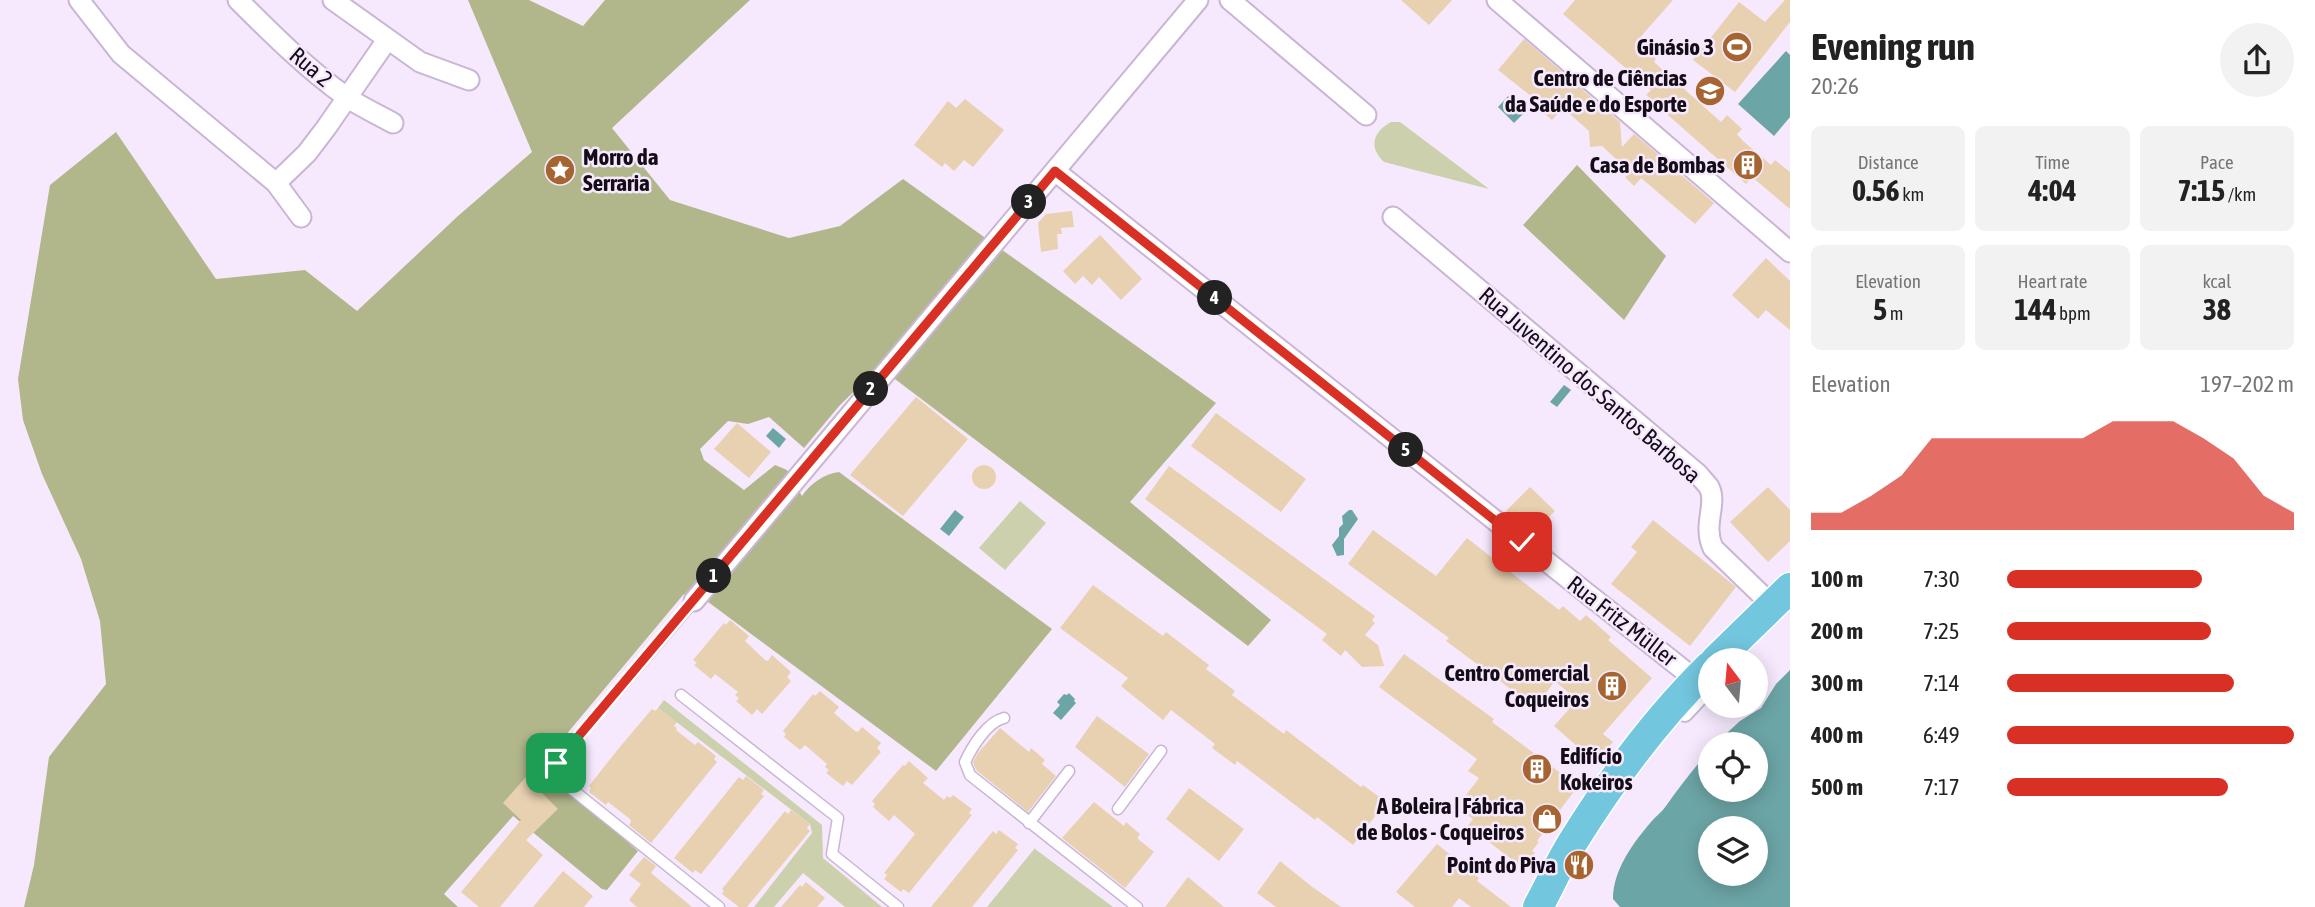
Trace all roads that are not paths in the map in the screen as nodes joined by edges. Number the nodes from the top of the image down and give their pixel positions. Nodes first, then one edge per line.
1 (79, 0) edge
2 (238, 0) edge
3 (333, 0) edge
4 (1198, 0) edge
5 (1230, 0) edge
6 (1497, 0) edge
7 (387, 40) junction
8 (469, 80) dead end
9 (348, 98) junction
10 (1366, 115) dead end
11 (393, 123) dead end
12 (1055, 171) junction
13 (276, 183) junction
14 (301, 217) dead end
15 (1393, 217) dead end
16 (1790, 252) edge
17 (1784, 600) edge
18 (694, 601) joint
19 (1734, 648) edge
20 (1746, 648) edge
21 (1698, 665) edge
22 (1698, 684) edge
23 (1698, 690) edge
24 (681, 695) dead end
25 (1004, 718) dead end
26 (1161, 751) dead end
27 (1069, 771) dead end
28 (1118, 809) dead end
29 (1028, 823) junction
30 (719, 907) edge
31 (898, 907) edge
32 (1137, 907) edge
33 (1538, 907) edge
34 (1550, 907) edge

1 - 13 street
2 - 9 street, Rua 2
3 - 7 street
4 - 12 street
5 - 10 street
6 - 16 street
7 - 8 street
7 - 9 street
9 - 11 street, Rua 2
9 - 13 street
12 - 18 street
12 - 21 street, Rua Fritz Müller
13 - 14 street
15 - 17 street, Rua Juventino dos Santos Barbosa
17 - 19 main road
17 - 20 street
18 - 30 lane
22 - 33 main road
23 - 34 street
24 - 31 lane
25 - 29 lane
26 - 28 lane
27 - 29 lane
29 - 32 lane

